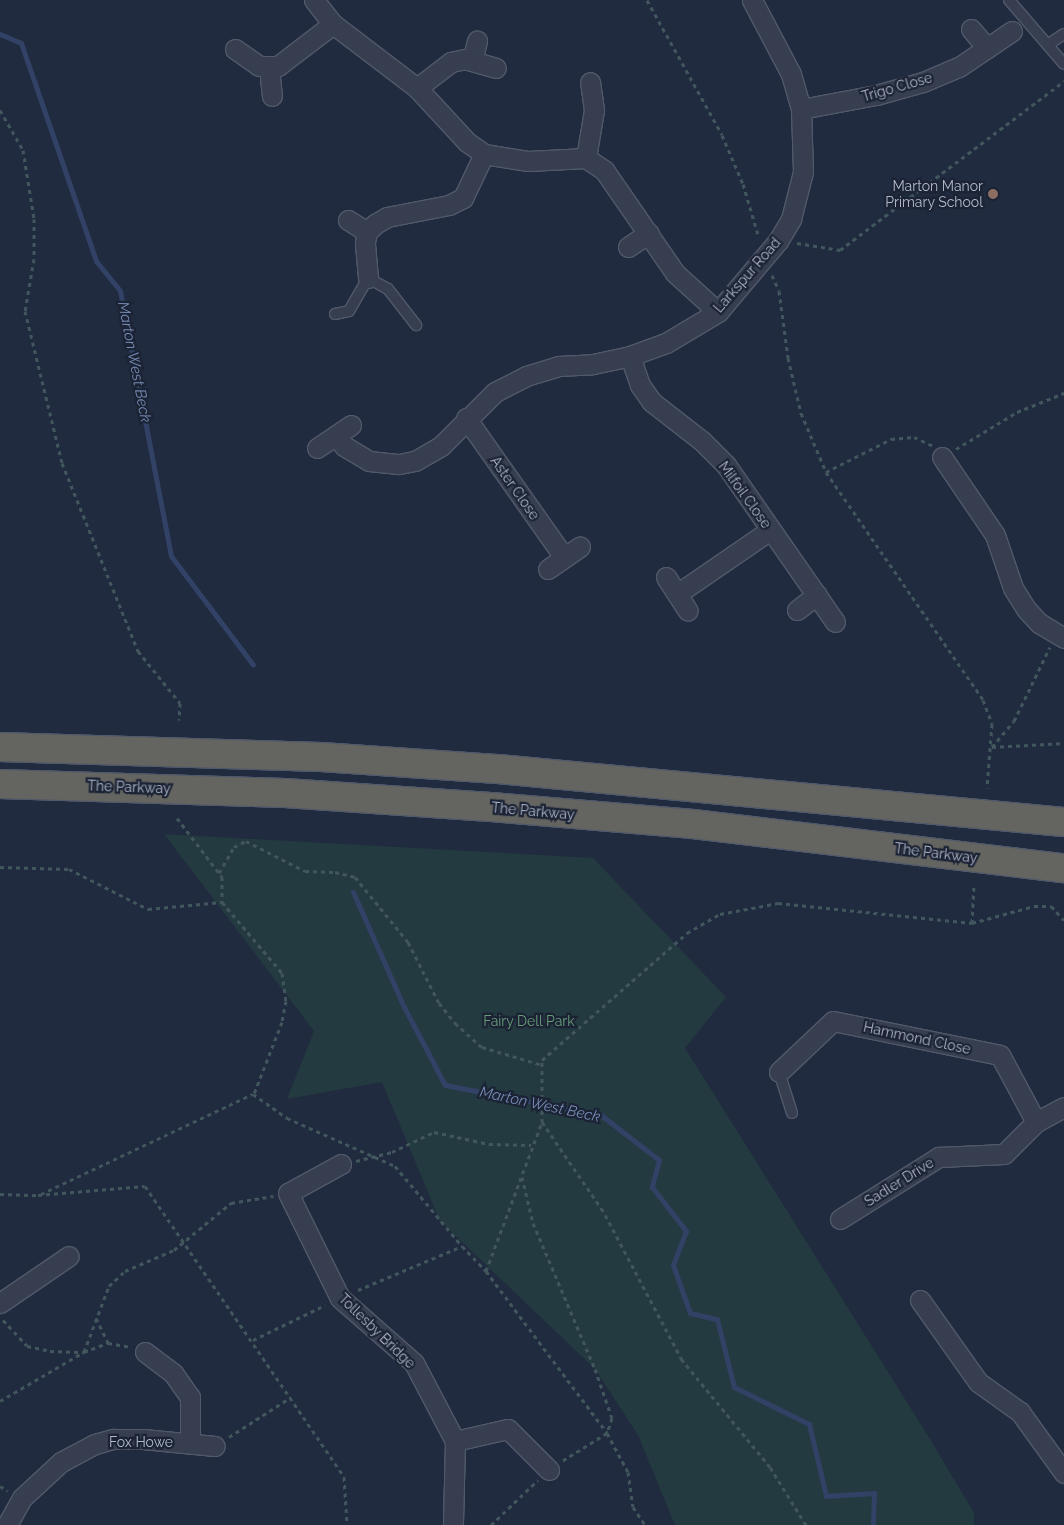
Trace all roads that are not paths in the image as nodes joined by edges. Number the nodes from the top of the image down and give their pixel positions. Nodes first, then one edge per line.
1 (314, 0) edge
2 (752, 0) edge
3 (1009, 0) edge
4 (333, 24) junction
5 (971, 29) dead end
6 (1012, 31) dead end
7 (1064, 34) edge
8 (477, 41) dead end
9 (1049, 44) junction
10 (986, 48) junction
11 (235, 49) dead end
12 (472, 61) junction
13 (1064, 64) edge
14 (269, 68) junction
15 (496, 68) dead end
16 (590, 82) dead end
17 (417, 88) junction
18 (272, 96) dead end
19 (801, 109) junction
20 (484, 154) junction
21 (586, 158) junction
22 (348, 220) dead end
23 (367, 232) junction
24 (649, 234) junction
25 (628, 247) dead end
26 (368, 278) junction
27 (718, 312) junction
28 (335, 314) dead end
29 (416, 324) dead end
30 (630, 356) junction
31 (466, 418) junction
32 (317, 448) dead end
33 (942, 457) road end
34 (770, 530) junction
35 (580, 547) dead end
36 (564, 557) junction
37 (548, 569) dead end
38 (666, 577) dead end
39 (677, 594) junction
40 (816, 595) junction
41 (797, 610) dead end
42 (688, 611) dead end
43 (835, 622) dead end
44 (1060, 637) edge
45 (0, 747) edge
46 (0, 784) edge
47 (1064, 822) edge
48 (1064, 868) edge
49 (779, 1072) joint
50 (1064, 1107) edge
51 (792, 1113) dead end
52 (1036, 1122) junction
53 (341, 1164) dead end
54 (840, 1219) dead end
55 (69, 1256) dead end
56 (920, 1300) dead end
57 (0, 1302) edge
58 (146, 1352) road end
59 (455, 1441) junction
60 (190, 1442) junction
61 (215, 1446) road end
62 (549, 1470) dead end
63 (1064, 1473) edge
64 (7, 1525) edge
65 (453, 1525) edge

1 - 4 street
2 - 19 street, Larkspur Road
3 - 9 lane
4 - 14 street
4 - 17 street
5 - 10 street
6 - 10 street, Trigo Close
7 - 9 lane
8 - 12 street
9 - 13 lane
10 - 19 street, Trigo Close
11 - 14 street
12 - 15 street
12 - 17 street
14 - 18 street
16 - 21 street
17 - 20 street
19 - 27 street, Larkspur Road
20 - 21 street
20 - 23 street
21 - 24 street
22 - 23 street
23 - 26 street
24 - 25 street
24 - 27 street
26 - 28 lane
26 - 29 lane
27 - 30 street, Larkspur Road
30 - 31 street, Larkspur Road
30 - 34 street, Milfoil Close
31 - 32 street, Larkspur Road
31 - 36 street, Aster Close
33 - 44 street
34 - 39 street
34 - 40 street, Milfoil Close
35 - 36 street
36 - 37 street
38 - 39 street
39 - 42 street
40 - 41 street
40 - 43 street, Milfoil Close
45 - 47 highway
46 - 48 highway, The Parkway
49 - 51 lane
49 - 52 street, Hammond Close
50 - 52 street, Sadler Drive
52 - 54 street, Sadler Drive
53 - 59 street, Tollesby Bridge
55 - 57 street
56 - 63 street
58 - 60 street, Fox Howe
59 - 62 street
59 - 65 street, Tollesby Bridge
60 - 61 street, Fox Howe
60 - 64 street, Fox Howe

